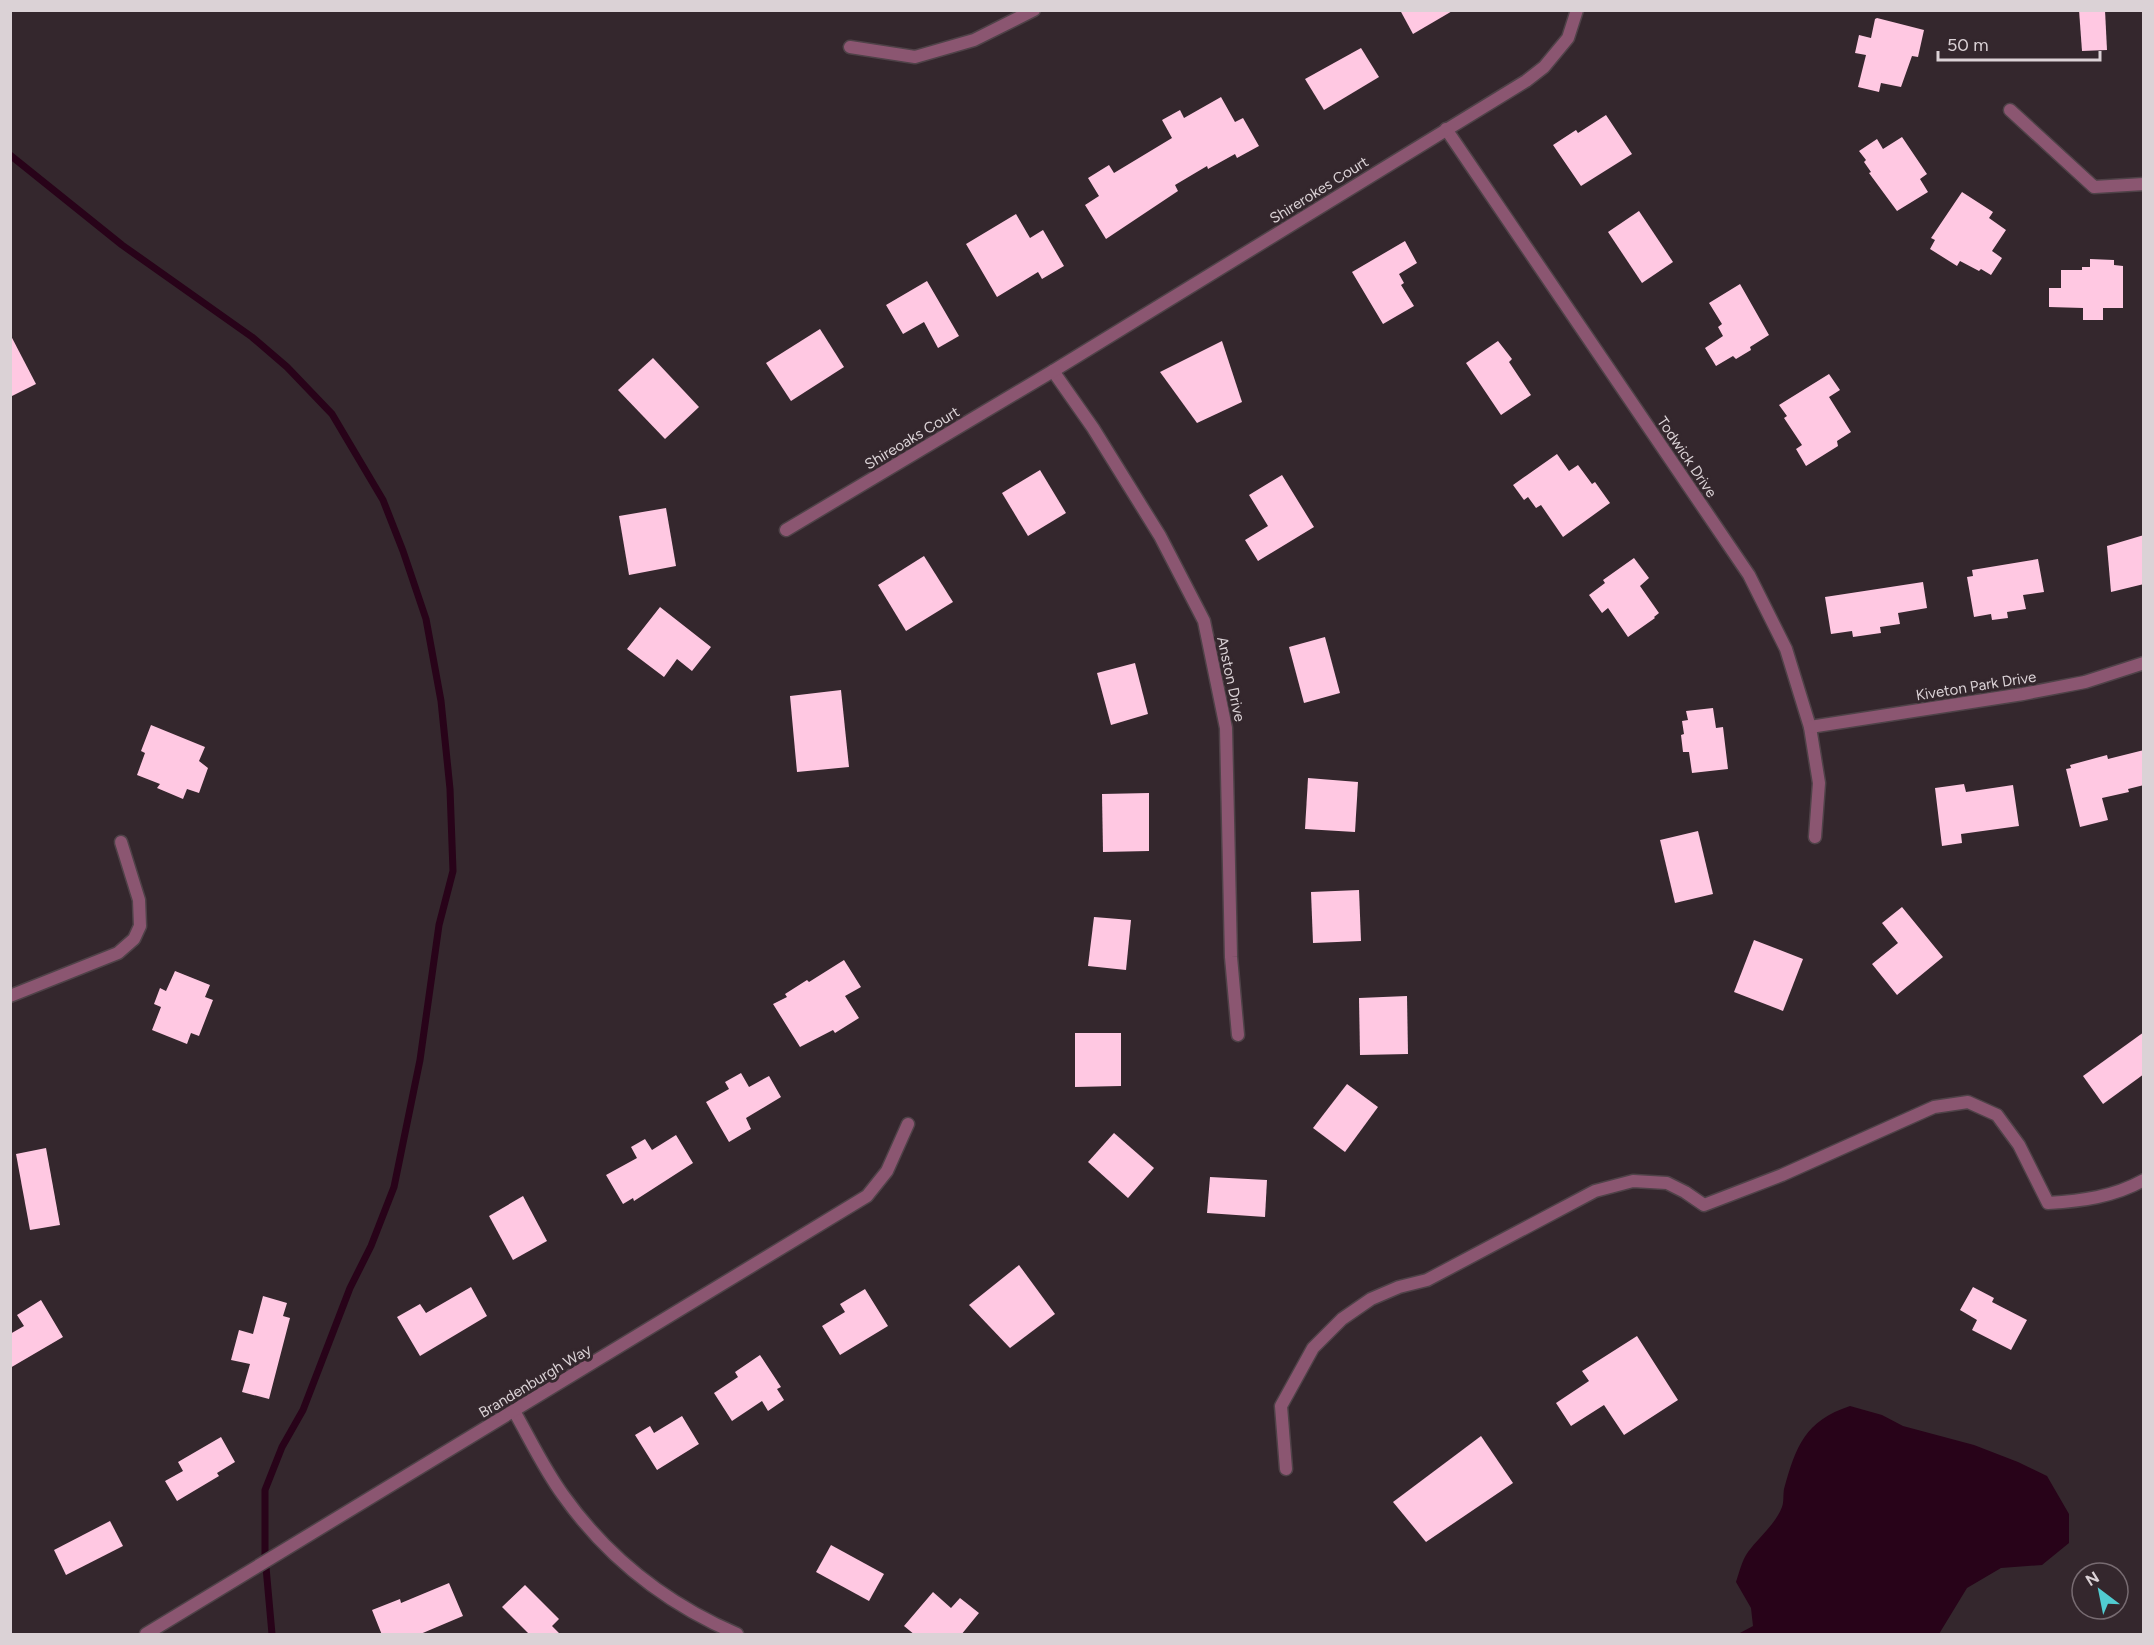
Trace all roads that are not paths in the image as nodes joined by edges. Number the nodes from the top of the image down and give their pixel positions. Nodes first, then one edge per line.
1 (1034, 10) edge
2 (1577, 10) edge
3 (850, 47) dead end
4 (2010, 110) dead end
5 (1446, 129) junction
6 (2144, 184) edge
7 (1053, 371) junction
8 (786, 530) dead end
9 (2144, 663) edge
10 (1810, 727) junction
11 (1815, 837) dead end
12 (121, 842) dead end
13 (10, 996) edge
14 (1238, 1035) dead end
15 (908, 1124) dead end
16 (2144, 1180) edge
17 (514, 1411) junction
18 (1286, 1469) dead end
19 (147, 1635) edge
20 (737, 1635) edge

1 - 3 street
2 - 5 street, Shirerokes Court
4 - 6 street
5 - 7 street, Shirerokes Court
5 - 10 street, Todwick Drive
7 - 8 street, Shireoaks Court
7 - 14 street, Anston Drive
9 - 10 street, Kiveton Park Drive
10 - 11 street, Todwick Drive
12 - 13 street
15 - 17 street, Brandenburgh Way
16 - 18 street
17 - 19 street, Brandenburgh Way
17 - 20 street

